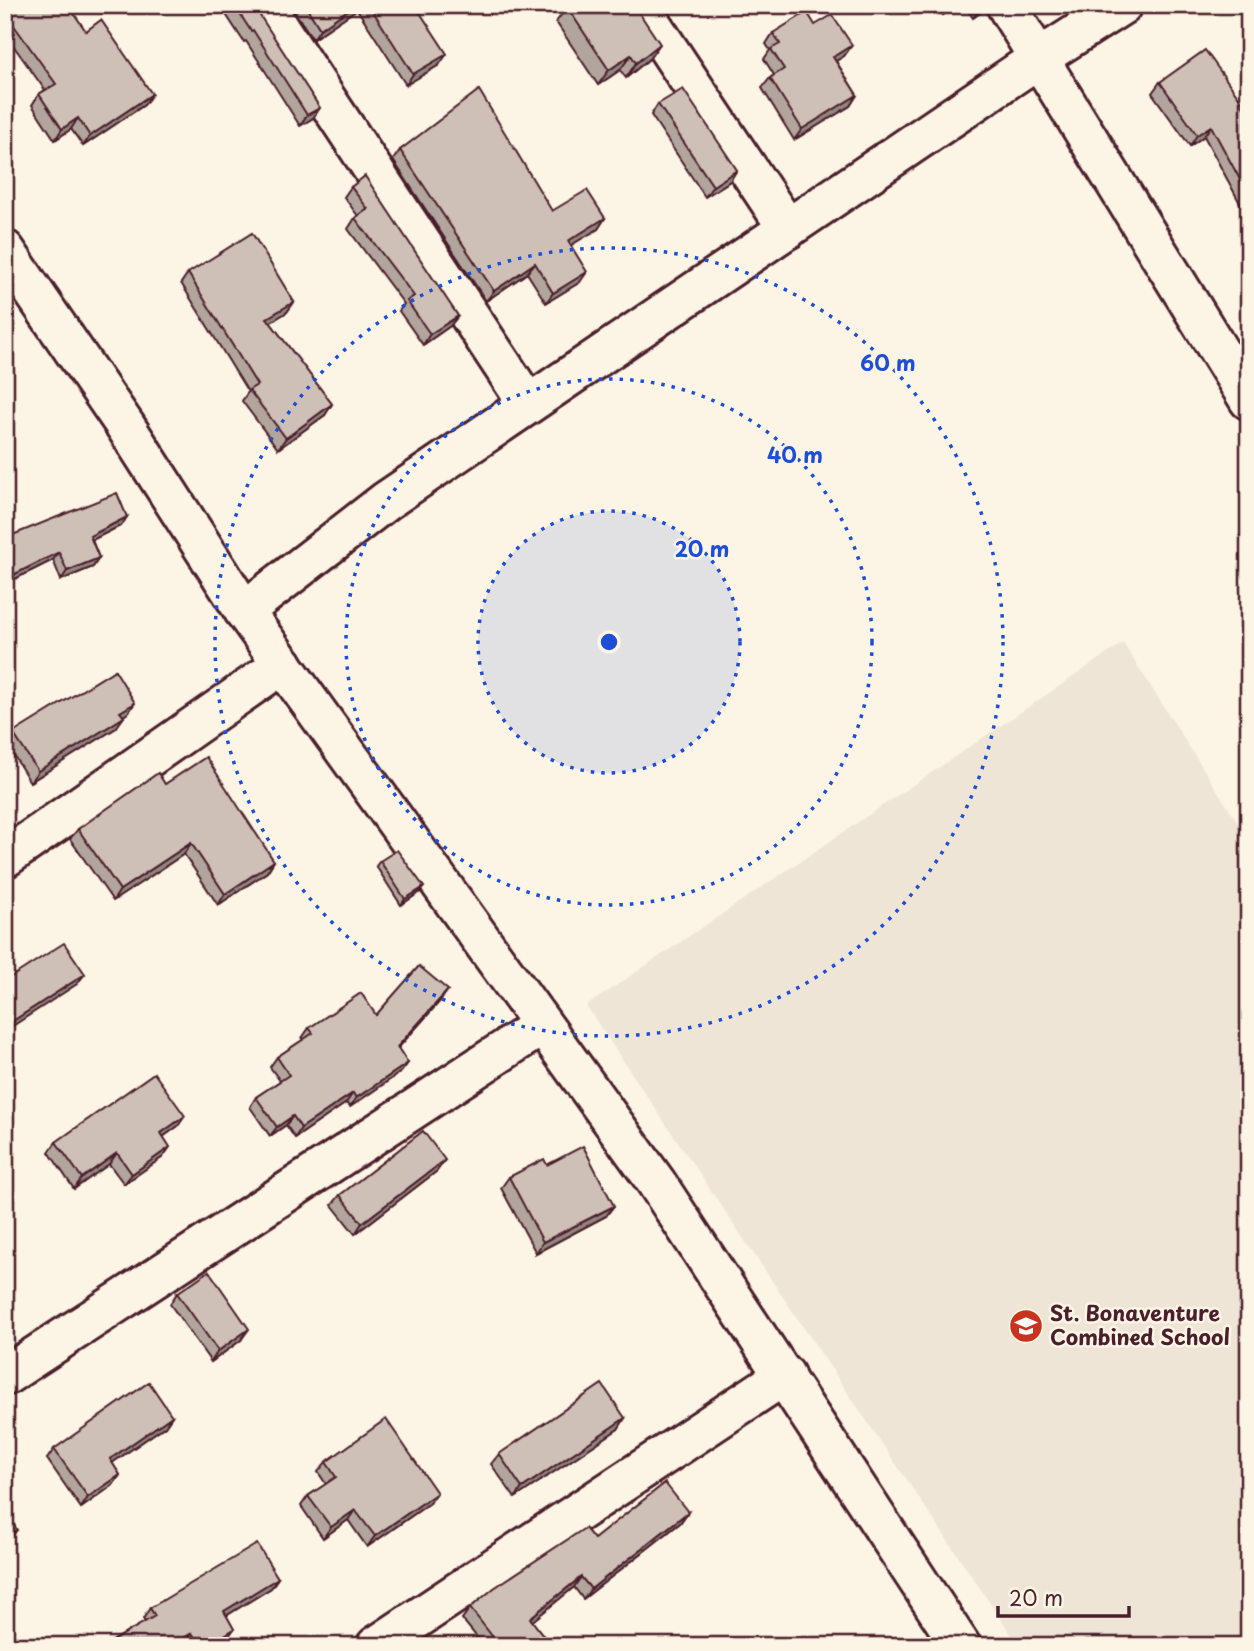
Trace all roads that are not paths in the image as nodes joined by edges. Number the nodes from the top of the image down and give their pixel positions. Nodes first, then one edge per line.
1 (264, 5) edge
2 (639, 5) edge
3 (1006, 5) edge
4 (1122, 5) edge
5 (1039, 58) junction
6 (788, 229) junction
7 (10, 267) edge
8 (1249, 400) edge
9 (528, 404) junction
10 (244, 611) junction
11 (282, 664) junction
12 (5, 858) edge
13 (541, 1026) junction
14 (5, 1376) edge
15 (785, 1376) junction
16 (376, 1646) edge
17 (961, 1646) edge

1 - 9 street
2 - 6 street
3 - 5 street
4 - 5 street
5 - 6 street
5 - 8 street
6 - 9 street
7 - 10 street
9 - 10 street
10 - 11 street
11 - 12 street
11 - 13 street
13 - 14 street
13 - 15 street
15 - 16 street
15 - 17 street

